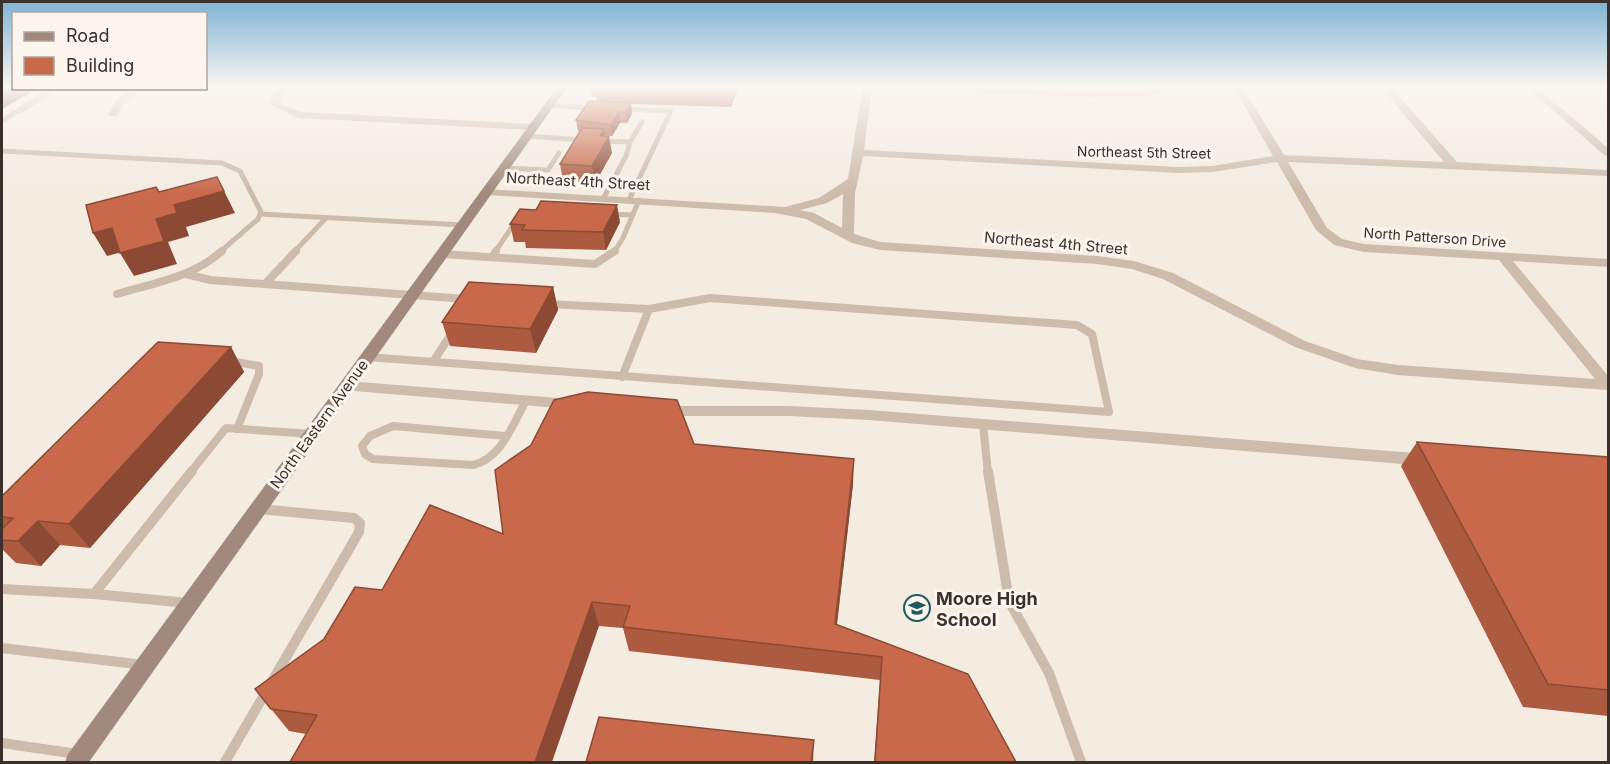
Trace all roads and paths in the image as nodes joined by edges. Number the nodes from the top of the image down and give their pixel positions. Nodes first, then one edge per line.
1 (389, 122) edge
2 (537, 122) edge
3 (642, 122) dead end
4 (667, 122) edge
5 (862, 122) edge
6 (1259, 122) edge
7 (1416, 122) edge
8 (1572, 122) edge
9 (530, 132) junction
10 (630, 142) junction
11 (2, 151) edge
12 (559, 153) dead end
13 (858, 153) junction
14 (1608, 153) edge
15 (1280, 158) junction
16 (1454, 166) junction
17 (504, 168) junction
18 (1608, 173) edge
19 (850, 182) junction
20 (487, 192) junction
21 (603, 198) junction
22 (634, 200) junction
23 (524, 209) edge
24 (776, 209) junction
25 (600, 213) edge
26 (260, 214) junction
27 (633, 215) junction
28 (326, 218) junction
29 (463, 225) junction
30 (848, 234) junction
31 (442, 254) junction
32 (492, 257) junction
33 (1503, 257) junction
34 (1608, 263) edge
35 (186, 274) junction
36 (265, 284) junction
37 (117, 294) dead end
38 (412, 296) junction
39 (543, 303) edge
40 (467, 308) edge
41 (649, 309) junction
42 (455, 326) edge
43 (368, 357) junction
44 (220, 361) edge
45 (433, 362) junction
46 (622, 377) junction
47 (1608, 385) edge
48 (347, 386) junction
49 (526, 401) junction
50 (584, 405) edge
51 (649, 410) edge
52 (983, 424) junction
53 (237, 429) junction
54 (312, 435) junction
55 (505, 436) junction
56 (1439, 461) edge
57 (258, 509) junction
58 (2, 589) edge
59 (94, 594) junction
60 (190, 603) junction
61 (2, 648) edge
62 (146, 665) junction
63 (2, 743) edge
64 (79, 758) edge
65 (225, 762) edge
66 (1081, 762) edge

1 - 9 street
2 - 9 main road, North Eastern Avenue
3 - 10 lane
4 - 22 lane
5 - 13 street
6 - 15 street, North Patterson Drive
7 - 16 street
8 - 14 street
9 - 10 lane
9 - 17 main road, North Eastern Avenue
10 - 21 lane
11 - 26 lane
12 - 17 lane
13 - 15 street, Northeast 5th Street
13 - 19 street
15 - 16 street, Northeast 5th Street
15 - 33 street, North Patterson Drive
16 - 18 street, Northeast 5th Street
17 - 20 main road, North Eastern Avenue
19 - 24 street
19 - 30 street
20 - 21 street, Northeast 4th Street
20 - 29 main road, North Eastern Avenue
21 - 22 street, Northeast 4th Street
22 - 24 street, Northeast 4th Street
22 - 27 lane
23 - 32 lane
24 - 30 street, Northeast 4th Street
25 - 27 lane
26 - 28 lane
26 - 35 lane
27 - 32 lane
28 - 29 lane
28 - 36 lane
29 - 31 main road, North Eastern Avenue
30 - 47 street, Northeast 4th Street
31 - 32 lane
31 - 38 main road, North Eastern Avenue
33 - 34 street, North Patterson Drive
33 - 47 street
35 - 36 lane
35 - 37 lane
36 - 38 lane
38 - 40 lane
38 - 43 main road, North Eastern Avenue
39 - 41 lane
41 - 46 lane
41 - 46 lane
42 - 45 lane
43 - 45 lane
43 - 48 main road, North Eastern Avenue
44 - 53 lane
45 - 46 lane
48 - 49 street
48 - 54 main road, North Eastern Avenue
49 - 50 street
49 - 55 lane
51 - 52 street
52 - 56 street
52 - 66 lane
53 - 54 lane
53 - 59 lane
54 - 57 main road, North Eastern Avenue
55 - 55 lane
57 - 60 main road, North Eastern Avenue
57 - 65 lane
58 - 59 lane
59 - 60 lane
60 - 62 main road, North Eastern Avenue
61 - 62 lane
62 - 64 main road, North Eastern Avenue
63 - 64 lane

